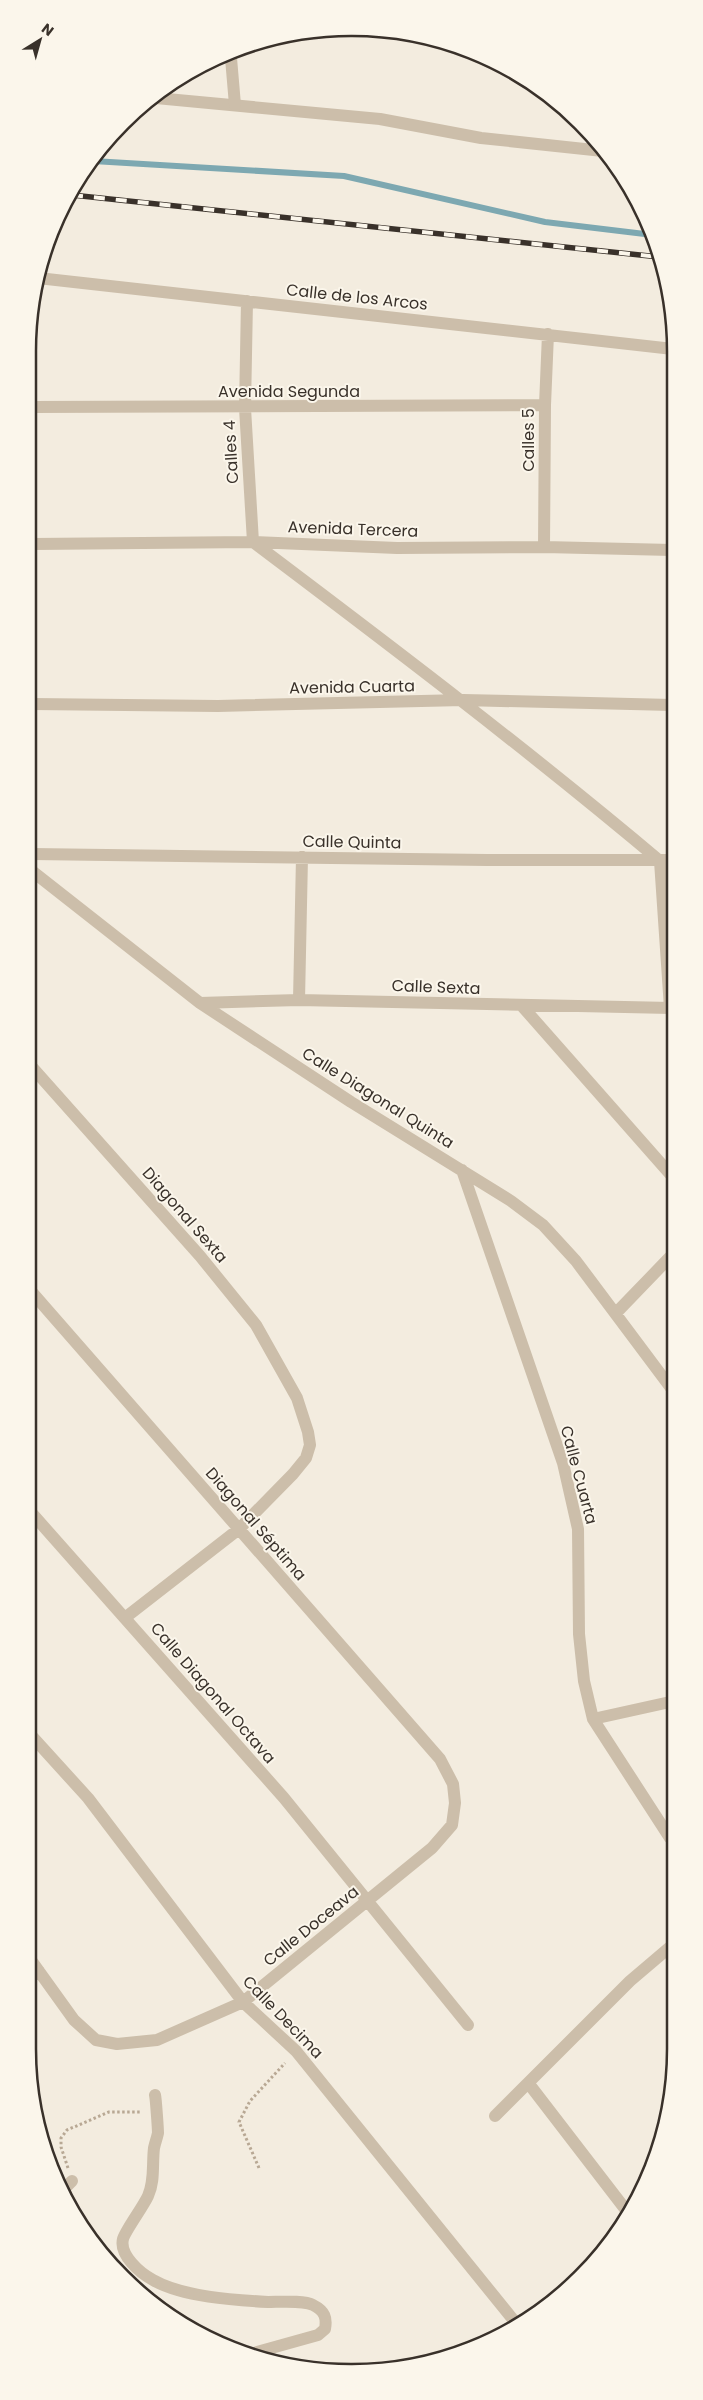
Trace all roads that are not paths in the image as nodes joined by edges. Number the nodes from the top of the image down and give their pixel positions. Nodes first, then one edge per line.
1 (231, 60) edge
2 (163, 99) edge
3 (234, 105) junction
4 (594, 150) edge
5 (45, 279) edge
6 (247, 301) junction
7 (548, 334) junction
8 (667, 348) edge
9 (544, 405) junction
10 (36, 407) edge
11 (245, 408) junction
12 (253, 542) junction
13 (36, 544) edge
14 (544, 547) junction
15 (667, 550) edge
16 (463, 700) junction
17 (36, 704) edge
18 (667, 705) edge
19 (36, 854) edge
20 (302, 858) junction
21 (666, 861) edge
22 (36, 874) edge
23 (667, 890) edge
24 (299, 1000) junction
25 (200, 1003) junction
26 (522, 1006) junction
27 (667, 1008) edge
28 (36, 1072) edge
29 (667, 1169) edge
30 (462, 1170) junction
31 (667, 1260) edge
32 (36, 1297) edge
33 (616, 1313) junction
34 (667, 1383) edge
35 (36, 1518) edge
36 (239, 1529) junction
37 (126, 1617) junction
38 (667, 1703) edge
39 (593, 1719) junction
40 (36, 1741) edge
41 (453, 1784) joint
42 (667, 1833) edge
43 (367, 1901) junction
44 (667, 1950) edge
45 (36, 1967) edge
46 (39, 1971) junction
47 (36, 1973) edge
48 (243, 2002) junction
49 (468, 2025) dead end
50 (529, 2084) junction
51 (155, 2095) dead end
52 (495, 2116) dead end
53 (624, 2208) edge
54 (513, 2320) edge
55 (262, 2351) edge

1 - 3 street
2 - 3 street
3 - 4 street
5 - 6 street, Calle de los Arcos
6 - 7 street, Calle de los Arcos
6 - 11 street, Calles 4
7 - 8 street, Calle de los Arcos
7 - 9 street, Calles 5
9 - 11 street, Avenida Segunda
9 - 14 street, Calles 5
10 - 11 street, Avenida Segunda
11 - 12 street, Calles 4
12 - 13 street, Avenida Tercera
12 - 14 street, Avenida Tercera
12 - 16 street
14 - 15 street, Avenida Tercera
16 - 17 street, Avenida Cuarta
16 - 18 street, Avenida Cuarta
16 - 21 street
19 - 20 street, Calle Quinta
20 - 21 street, Calle Quinta
20 - 24 street
21 - 23 street
22 - 25 street, Calle Diagonal Quinta
24 - 25 street, Calle Sexta
24 - 26 street, Calle Sexta
25 - 30 street, Calle Diagonal Quinta
26 - 27 street, Calle Sexta
26 - 29 street
28 - 36 street, Diagonal Sexta
30 - 33 street, Calle Diagonal Quinta
30 - 39 street, Calle Cuarta
31 - 33 street
32 - 36 street, Diagonal Séptima
33 - 34 street, Calle Diagonal Quinta
35 - 37 street, Calle Diagonal Octava
36 - 37 street, Diagonal Sexta
36 - 41 street, Diagonal Séptima
37 - 43 street, Calle Diagonal Octava
38 - 39 street
39 - 42 street, Calle Cuarta
40 - 48 street, Calle Decima
41 - 43 street, Calle Doceava
43 - 48 street, Calle Doceava
43 - 49 street, Calle Diagonal Octava
44 - 50 street
45 - 46 street, Calle Doceava
46 - 47 street
46 - 48 street, Calle Doceava
48 - 54 street, Calle Decima
50 - 52 street
50 - 53 street
51 - 55 street

